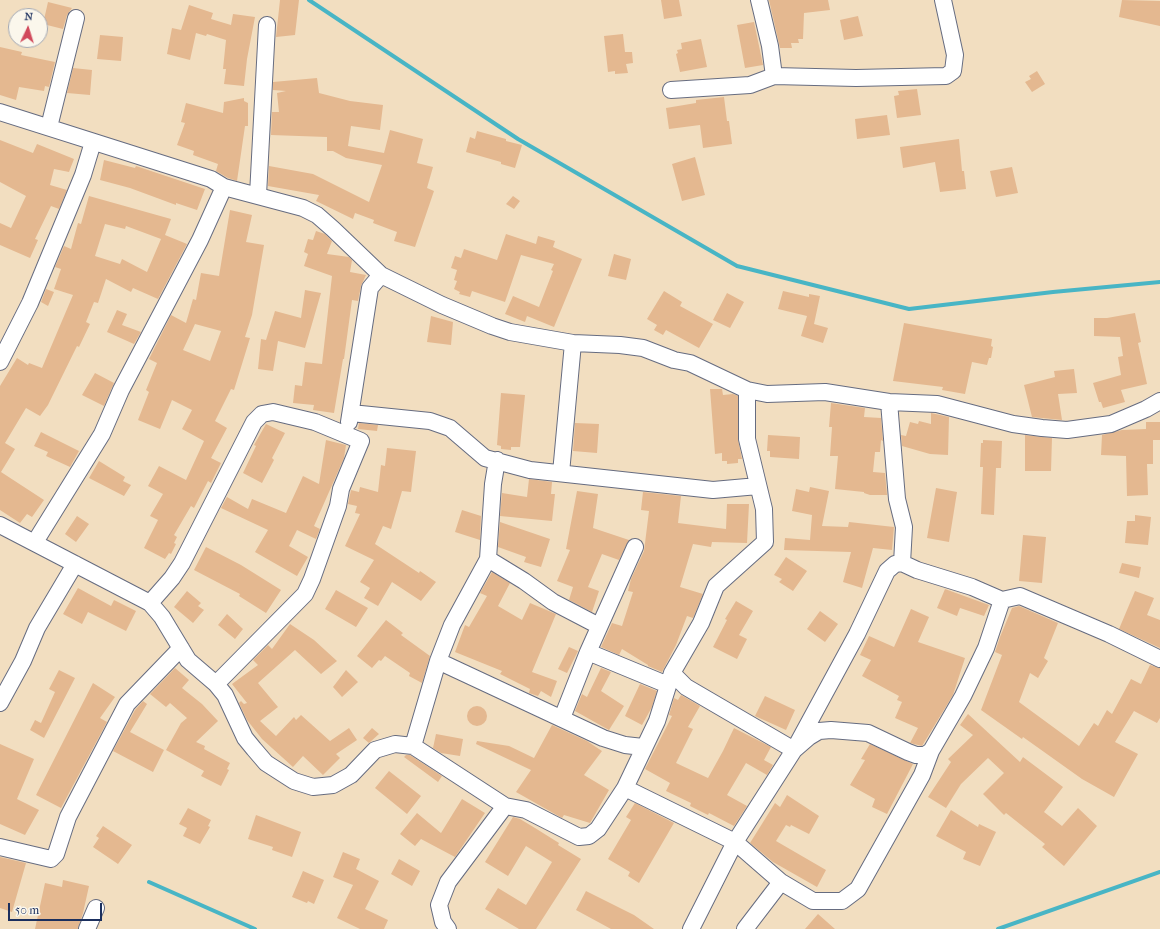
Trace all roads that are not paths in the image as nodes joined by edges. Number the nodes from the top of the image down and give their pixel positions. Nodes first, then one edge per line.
1 (759, 0) edge
2 (943, 0) edge
3 (76, 18) dead end
4 (267, 25) dead end
5 (774, 76) junction
6 (671, 90) dead end
7 (0, 112) edge
8 (49, 127) junction
9 (93, 142) junction
10 (224, 187) junction
11 (258, 196) junction
12 (381, 275) junction
13 (573, 343) junction
14 (0, 362) edge
15 (747, 390) junction
16 (1160, 401) edge
17 (889, 402) junction
18 (351, 413) junction
19 (346, 435) junction
20 (497, 460) junction
21 (561, 473) junction
22 (758, 486) junction
23 (0, 525) edge
24 (35, 542) junction
25 (636, 547) dead end
26 (488, 559) junction
27 (902, 563) junction
28 (75, 564) junction
29 (1002, 600) junction
30 (150, 603) junction
31 (599, 626) junction
32 (181, 648) junction
33 (588, 652) junction
34 (1160, 659) edge
35 (438, 661) junction
36 (670, 679) junction
37 (216, 684) junction
38 (0, 703) edge
39 (562, 718) junction
40 (413, 746) junction
41 (643, 747) junction
42 (794, 750) junction
43 (931, 751) junction
44 (625, 788) junction
45 (505, 806) junction
46 (735, 842) junction
47 (0, 847) edge
48 (781, 882) junction
49 (96, 908) dead end
50 (87, 929) edge
51 (448, 929) edge
52 (691, 929) edge
53 (745, 929) edge

1 - 5 street
2 - 5 street
3 - 8 street
4 - 11 street
5 - 6 street
7 - 8 street
8 - 9 street
9 - 10 street
9 - 14 street
10 - 11 street
10 - 24 street
11 - 12 street
12 - 13 street
12 - 18 street
13 - 15 street
13 - 21 street
15 - 17 street
15 - 22 street
16 - 17 street
17 - 27 street
18 - 19 street
18 - 20 street
19 - 30 street
19 - 37 street
20 - 21 street
20 - 26 street
21 - 22 street
22 - 36 street
23 - 24 street
24 - 28 street
25 - 31 street
26 - 31 street
26 - 35 street
27 - 29 street
27 - 42 street
28 - 30 street
28 - 38 street
29 - 34 street
29 - 43 street
30 - 32 street
31 - 33 street
32 - 37 street
32 - 47 street
33 - 36 street
33 - 39 street
35 - 39 street
35 - 40 street
36 - 41 street
36 - 42 street
37 - 40 street
39 - 41 street
40 - 45 street
41 - 44 street
42 - 43 street
42 - 46 street
43 - 48 street
44 - 45 street
44 - 46 street
45 - 51 street
46 - 48 street
46 - 52 street
48 - 53 street
49 - 50 street

